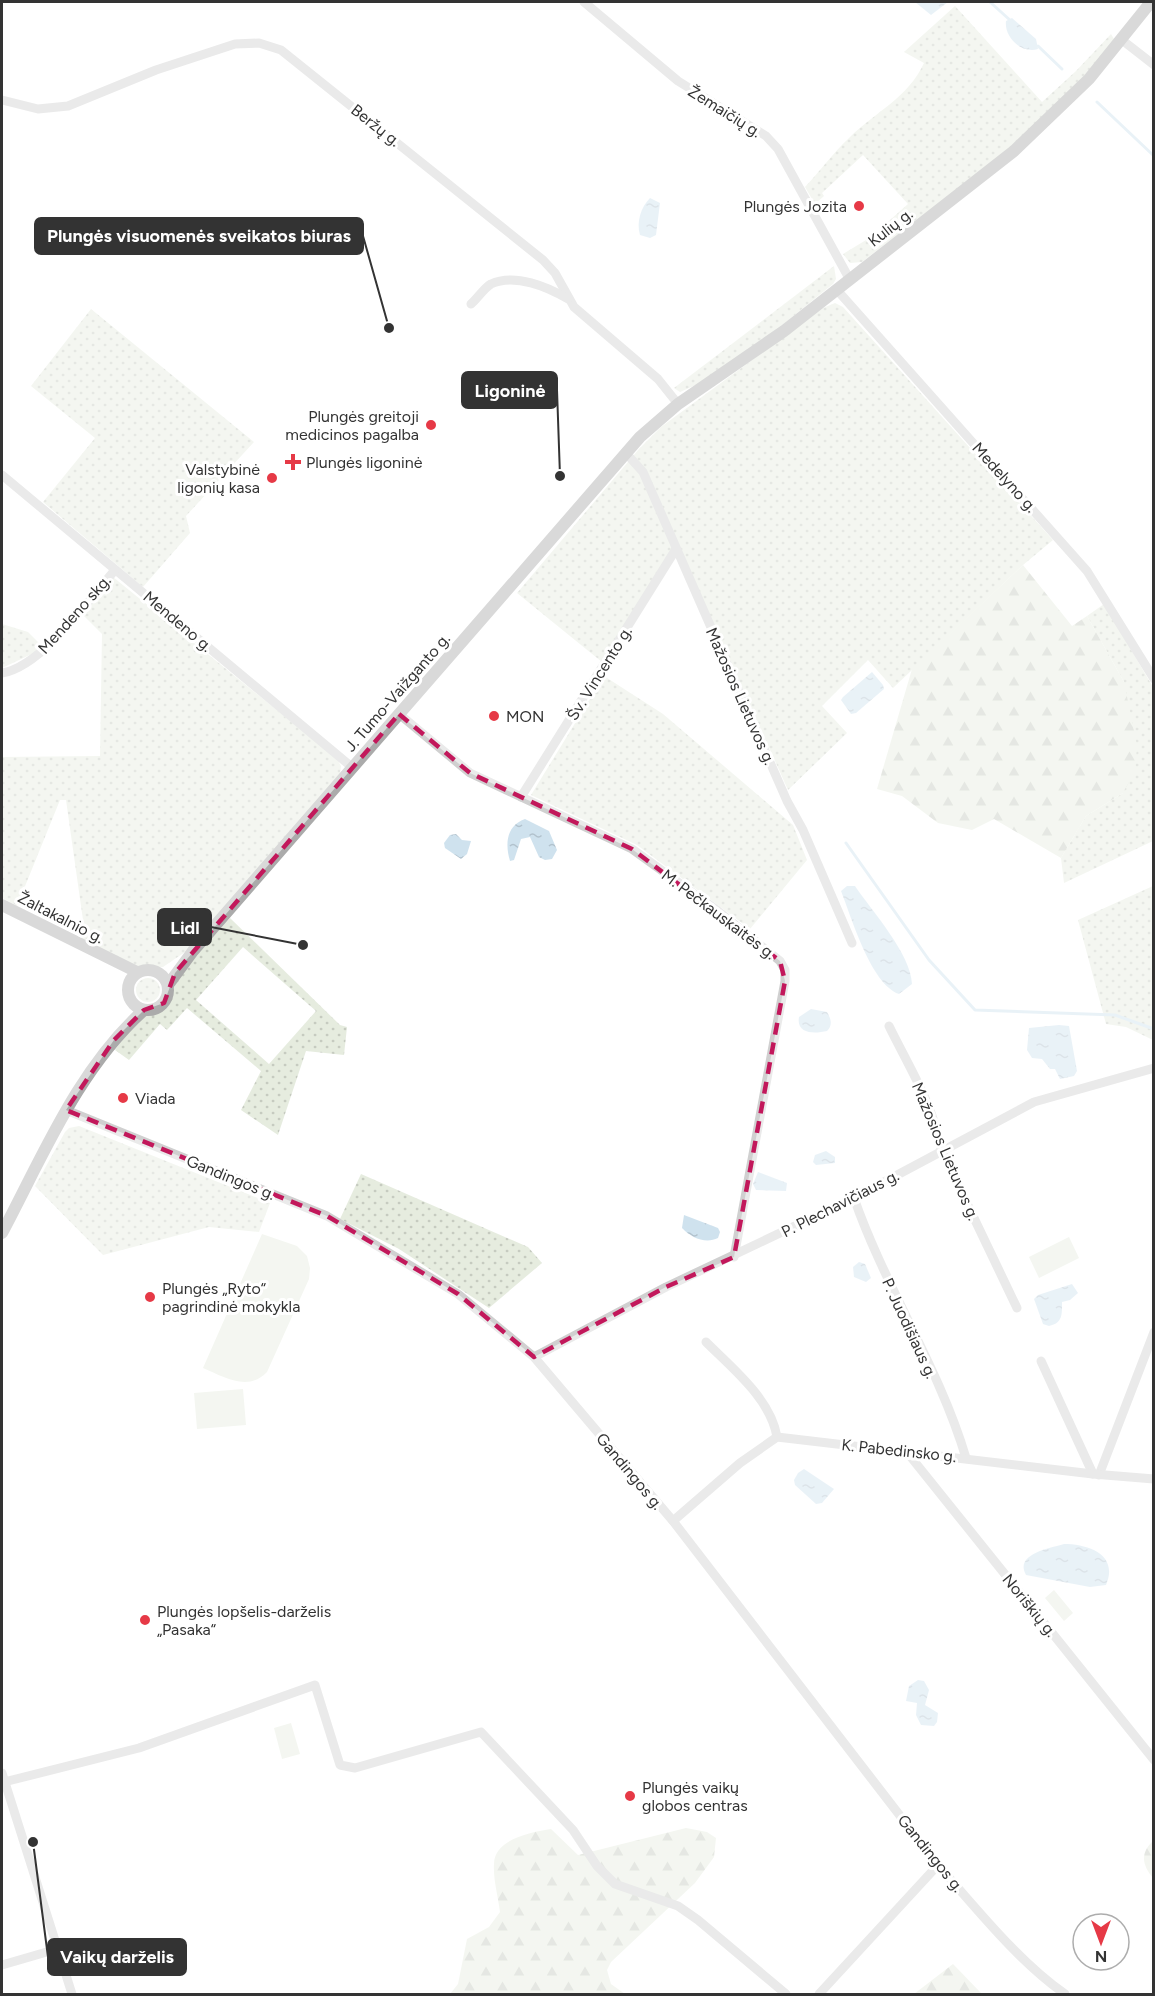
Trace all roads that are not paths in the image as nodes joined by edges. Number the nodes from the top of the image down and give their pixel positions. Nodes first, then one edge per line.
1 (584, 2) edge
2 (1151, 2) edge
3 (1122, 40) junction
4 (1154, 65) edge
5 (2, 100) edge
6 (850, 280) junction
7 (837, 290) junction
8 (568, 299) junction
9 (471, 304) dead end
10 (678, 404) junction
11 (625, 452) junction
12 (2, 475) edge
13 (676, 549) junction
14 (115, 570) junction
15 (2, 673) edge
16 (1154, 679) edge
17 (399, 714) junction
18 (353, 768) junction
19 (521, 797) junction
20 (2, 905) edge
21 (852, 943) dead end
22 (193, 951) junction
23 (105, 958) junction
24 (137, 972) junction
25 (159, 972) junction
26 (128, 983) junction
27 (168, 985) junction
28 (130, 1000) junction
29 (144, 1010) junction
30 (889, 1026) dead end
31 (114, 1040) junction
32 (1154, 1068) edge
33 (66, 1110) junction
34 (941, 1149) junction
35 (854, 1198) junction
36 (2, 1233) edge
37 (734, 1257) junction
38 (1017, 1308) dead end
39 (1154, 1332) edge
40 (706, 1342) dead end
41 (534, 1358) junction
42 (1041, 1361) dead end
43 (777, 1437) junction
44 (906, 1451) junction
45 (966, 1458) junction
46 (1096, 1474) junction
47 (1154, 1479) edge
48 (673, 1521) junction
49 (1154, 1760) edge
50 (3, 1777) edge
51 (938, 1865) junction
52 (57, 1949) junction
53 (2, 1965) edge
54 (72, 1995) edge
55 (786, 1995) edge
56 (819, 1995) edge
57 (1065, 1995) edge

1 - 6 street, Žemaičių g.
2 - 3 main road, Kulių g.
3 - 4 street
3 - 6 main road, Kulių g.
5 - 8 street, Beržų g.
6 - 7 main road, Kulių g.
7 - 10 main road, Kulių g.
7 - 16 street, Medelyno g.
8 - 9 street
8 - 10 street, Beržų g.
10 - 11 main road, Kulių g.
11 - 13 street, Mažosios Lietuvos g.
11 - 17 main road, J. Tumo-Vaižganto g.
12 - 14 street, Mendeno g.
13 - 19 street, Šv. Vincento g.
13 - 21 street, Mažosios Lietuvos g.
14 - 15 street, Mendeno skg.
14 - 18 street, Mendeno g.
17 - 18 main road, J. Tumo-Vaižganto g.
17 - 19 street, M. Pečkauskaitės g.
18 - 22 main road, J. Tumo-Vaižganto g.
19 - 37 street, M. Pečkauskaitės g.
20 - 23 main road, Žaltakalnio g.
22 - 25 main road, J. Tumo-Vaižganto g.
22 - 27 main road, J. Tumo-Vaižganto g.
23 - 24 main road, Žaltakalnio g.
23 - 26 main road, Žaltakalnio g.
24 - 25 main road
24 - 26 main road
25 - 27 main road
26 - 28 main road
27 - 29 main road
28 - 29 main road
28 - 31 main road
29 - 31 main road
30 - 34 street, Mažosios Lietuvos g.
31 - 33 main road
32 - 34 street, P. Plechavičiaus g.
33 - 36 main road
33 - 41 street, Gandingos g.
34 - 35 street, P. Plechavičiaus g.
34 - 38 street, Mažosios Lietuvos g.
35 - 37 street, P. Plechavičiaus g.
35 - 45 street, P. Juodišiaus g.
37 - 41 street, P. Plechavičiaus g.
39 - 46 street
40 - 43 street
41 - 48 street, Gandingos g.
42 - 46 street
43 - 44 street, K. Pabedinsko g.
43 - 48 street
44 - 45 street, K. Pabedinsko g.
44 - 49 street, Noriškių g.
45 - 46 street, K. Pabedinsko g.
46 - 47 street, K. Pabedinsko g.
48 - 51 street, Gandingos g.
50 - 52 street
50 - 55 street
51 - 56 street
51 - 57 street, Gandingos g.
52 - 53 street
52 - 54 street

